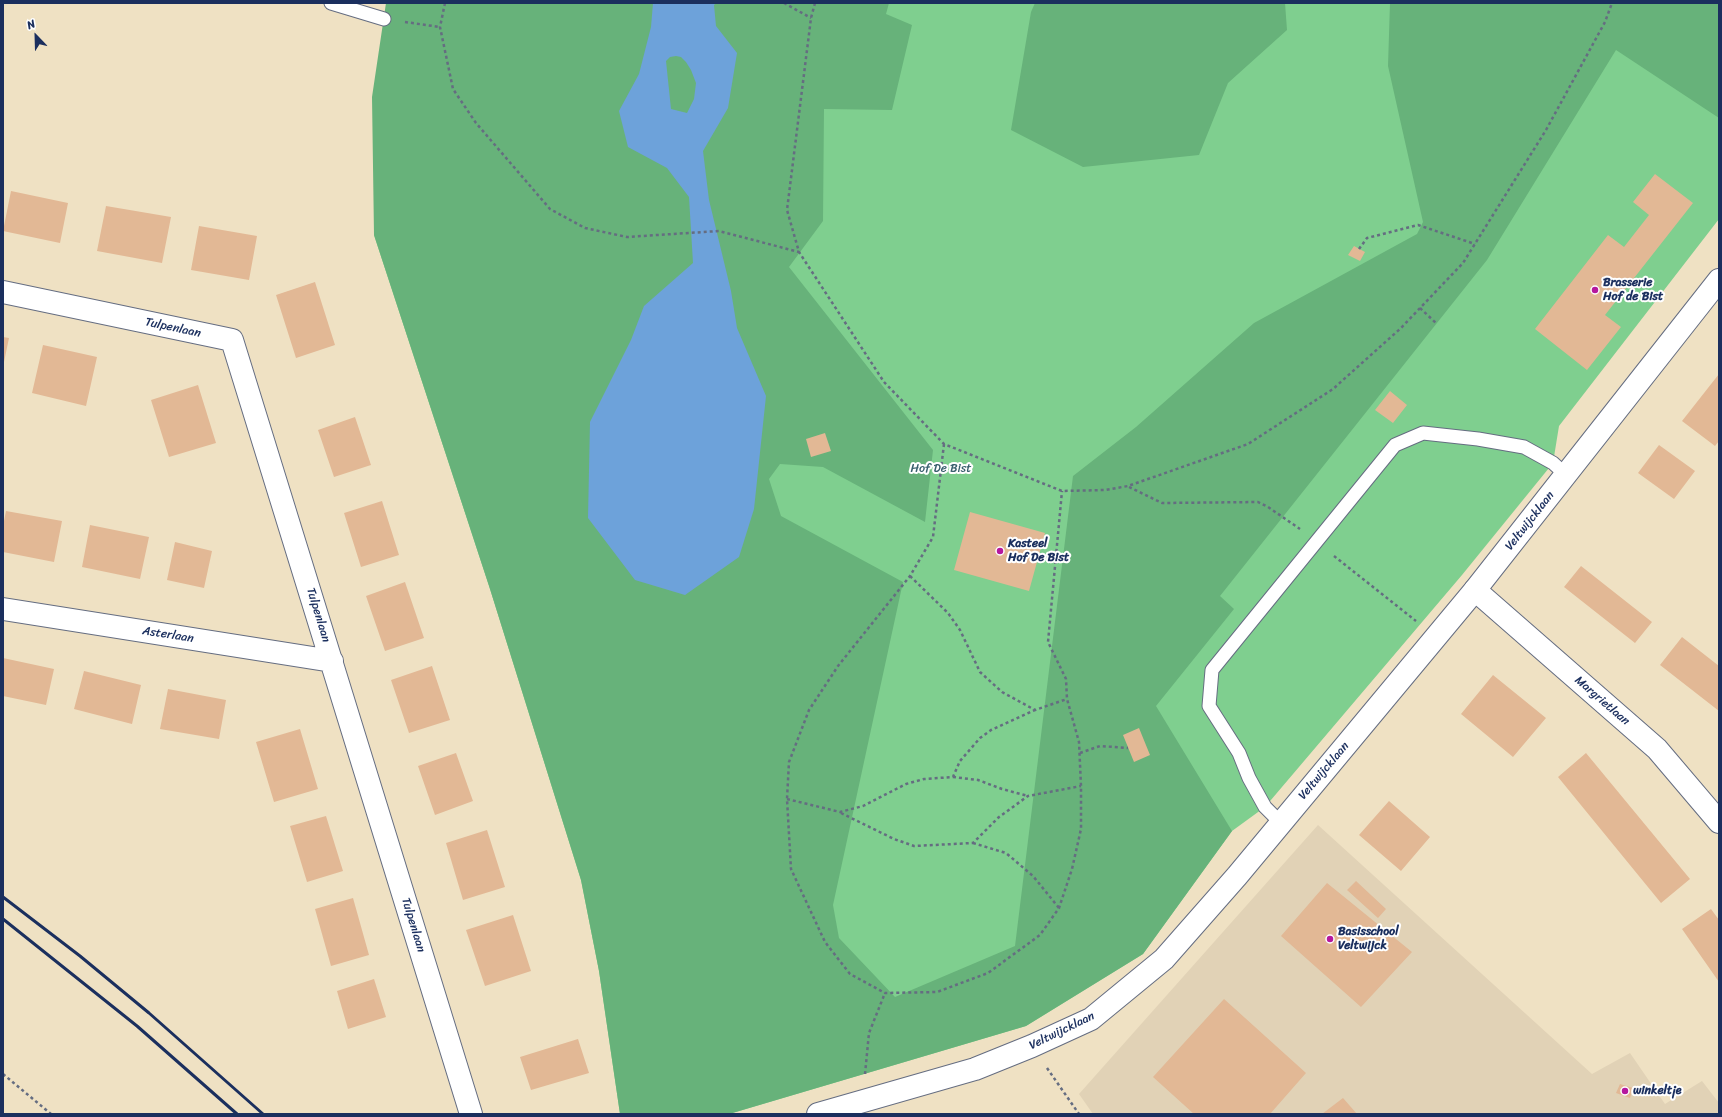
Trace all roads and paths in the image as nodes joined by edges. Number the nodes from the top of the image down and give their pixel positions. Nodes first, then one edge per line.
1 (332, 3) edge
2 (445, 3) edge
3 (784, 3) edge
4 (815, 3) edge
5 (1612, 3) edge
6 (811, 18) junction
7 (384, 19) joint
8 (440, 27) junction
9 (1474, 244) junction
10 (1359, 249) dead end
11 (799, 252) junction
12 (1719, 280) edge
13 (3, 292) edge
14 (1420, 308) junction
15 (1437, 324) dead end
16 (944, 444) junction
17 (1566, 475) junction
18 (1128, 486) junction
19 (1062, 491) junction
20 (1316, 542) junction
21 (910, 576) junction
22 (1475, 590) junction
23 (3, 609) edge
24 (1436, 637) junction
25 (332, 661) junction
26 (1067, 699) junction
27 (1035, 710) junction
28 (1128, 748) dead end
29 (1080, 753) junction
30 (954, 777) junction
31 (1081, 786) junction
32 (1028, 796) junction
33 (787, 799) junction
34 (840, 812) junction
35 (1719, 822) edge
36 (1281, 823) junction
37 (973, 843) junction
38 (1059, 908) junction
39 (884, 993) junction
40 (1032, 1046) junction
41 (3, 1074) edge
42 (869, 1099) junction
43 (51, 1114) edge
44 (471, 1114) edge
45 (818, 1114) edge
46 (1079, 1114) edge

1 - 7 lane
2 - 8 path
3 - 6 path
4 - 6 path
5 - 9 path
6 - 11 path
7 - 8 path
8 - 11 path
9 - 10 path
9 - 14 path
11 - 16 path
12 - 17 street, Veltwijcklaan
13 - 25 street, Tulpenlaan
14 - 15 path
14 - 18 path
16 - 19 path
16 - 21 path
17 - 20 lane
17 - 22 street, Veltwijcklaan
18 - 19 path
18 - 20 path
19 - 26 path
20 - 24 path
20 - 36 lane
21 - 27 path
21 - 33 path
22 - 24 street, Veltwijcklaan
22 - 35 street, Margrietlaan
23 - 25 street, Asterlaan
24 - 36 street, Veltwijcklaan
25 - 44 street, Tulpenlaan
26 - 27 path
26 - 29 path
27 - 30 path
28 - 29 path
29 - 31 path
30 - 32 path
30 - 34 path
31 - 32 path
31 - 38 path
32 - 37 path
33 - 34 path
33 - 39 path
34 - 37 path
36 - 40 street, Veltwijcklaan
37 - 38 path
38 - 39 path
39 - 42 path
40 - 42 street, Veltwijcklaan
40 - 46 path
41 - 43 path
42 - 45 street, Veltwijcklaan

